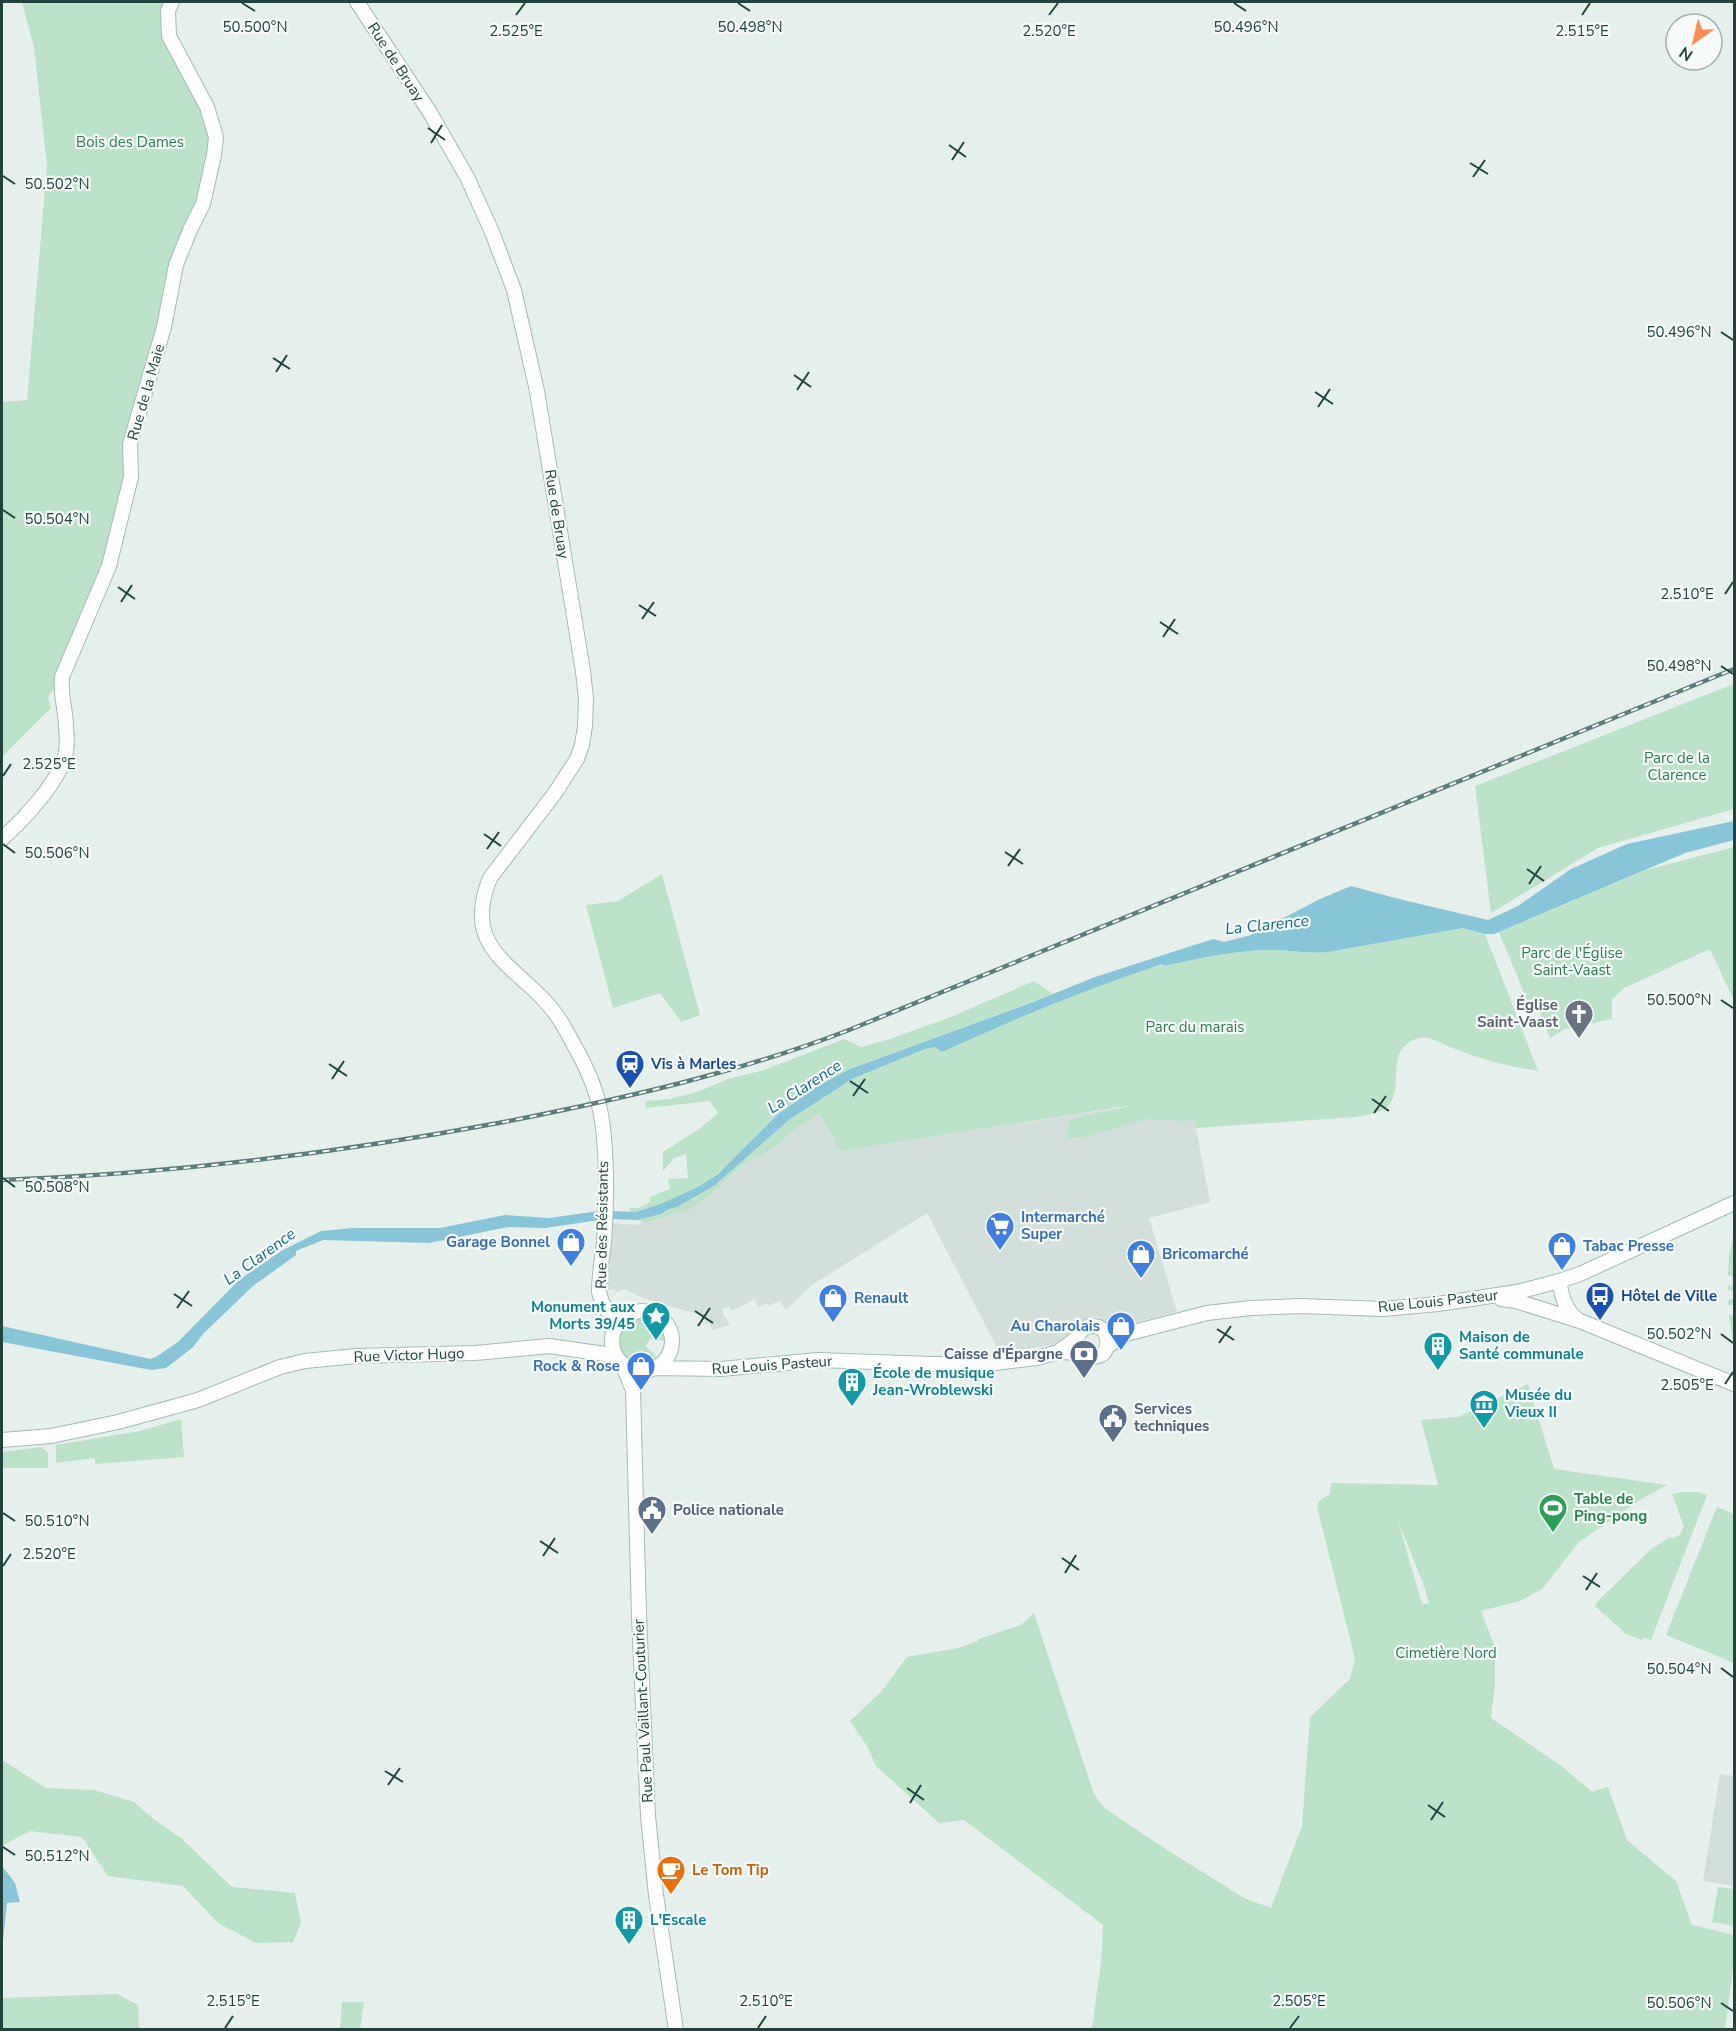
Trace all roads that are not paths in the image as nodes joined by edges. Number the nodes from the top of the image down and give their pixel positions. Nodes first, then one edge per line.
1 (172, 2) edge
2 (357, 2) edge
3 (2, 839) edge
4 (553, 1010) joint
5 (1734, 1203) edge
6 (1559, 1281) junction
7 (1543, 1286) junction
8 (1487, 1298) junction
9 (604, 1306) junction
10 (1548, 1310) junction
11 (632, 1312) junction
12 (1580, 1321) junction
13 (614, 1331) junction
14 (1077, 1337) junction
15 (1107, 1340) junction
16 (672, 1348) junction
17 (588, 1351) junction
18 (1058, 1352) junction
19 (1081, 1353) junction
20 (620, 1362) junction
21 (702, 1369) junction
22 (651, 1370) junction
23 (1734, 1384) edge
24 (633, 1390) junction
25 (2, 1440) edge
26 (676, 2030) edge

1 - 3 main road, Rue de la Maie
2 - 4 main road, Rue de Bruay
4 - 9 main road, Rue des Résistants
5 - 6 main road, Rue Louis Pasteur
6 - 7 main road, Rue Louis Pasteur
6 - 12 main road
7 - 8 main road, Rue Louis Pasteur
7 - 10 main road
8 - 10 main road
8 - 15 main road, Rue Louis Pasteur
9 - 11 main road
9 - 13 main road
10 - 12 main road
11 - 13 main road
11 - 16 main road
12 - 23 main road
13 - 17 main road
13 - 20 main road
14 - 15 main road
14 - 18 main road, Rue Louis Pasteur
14 - 19 main road
15 - 19 main road
16 - 21 main road, Rue Louis Pasteur
16 - 22 main road
17 - 20 main road, Rue Victor Hugo
17 - 25 main road, Rue Victor Hugo
18 - 19 main road, Rue Louis Pasteur
18 - 21 main road, Rue Louis Pasteur
20 - 22 main road
20 - 24 main road
21 - 22 main road, Rue Louis Pasteur
22 - 24 main road
24 - 26 main road, Rue Paul Vaillant-Couturier

